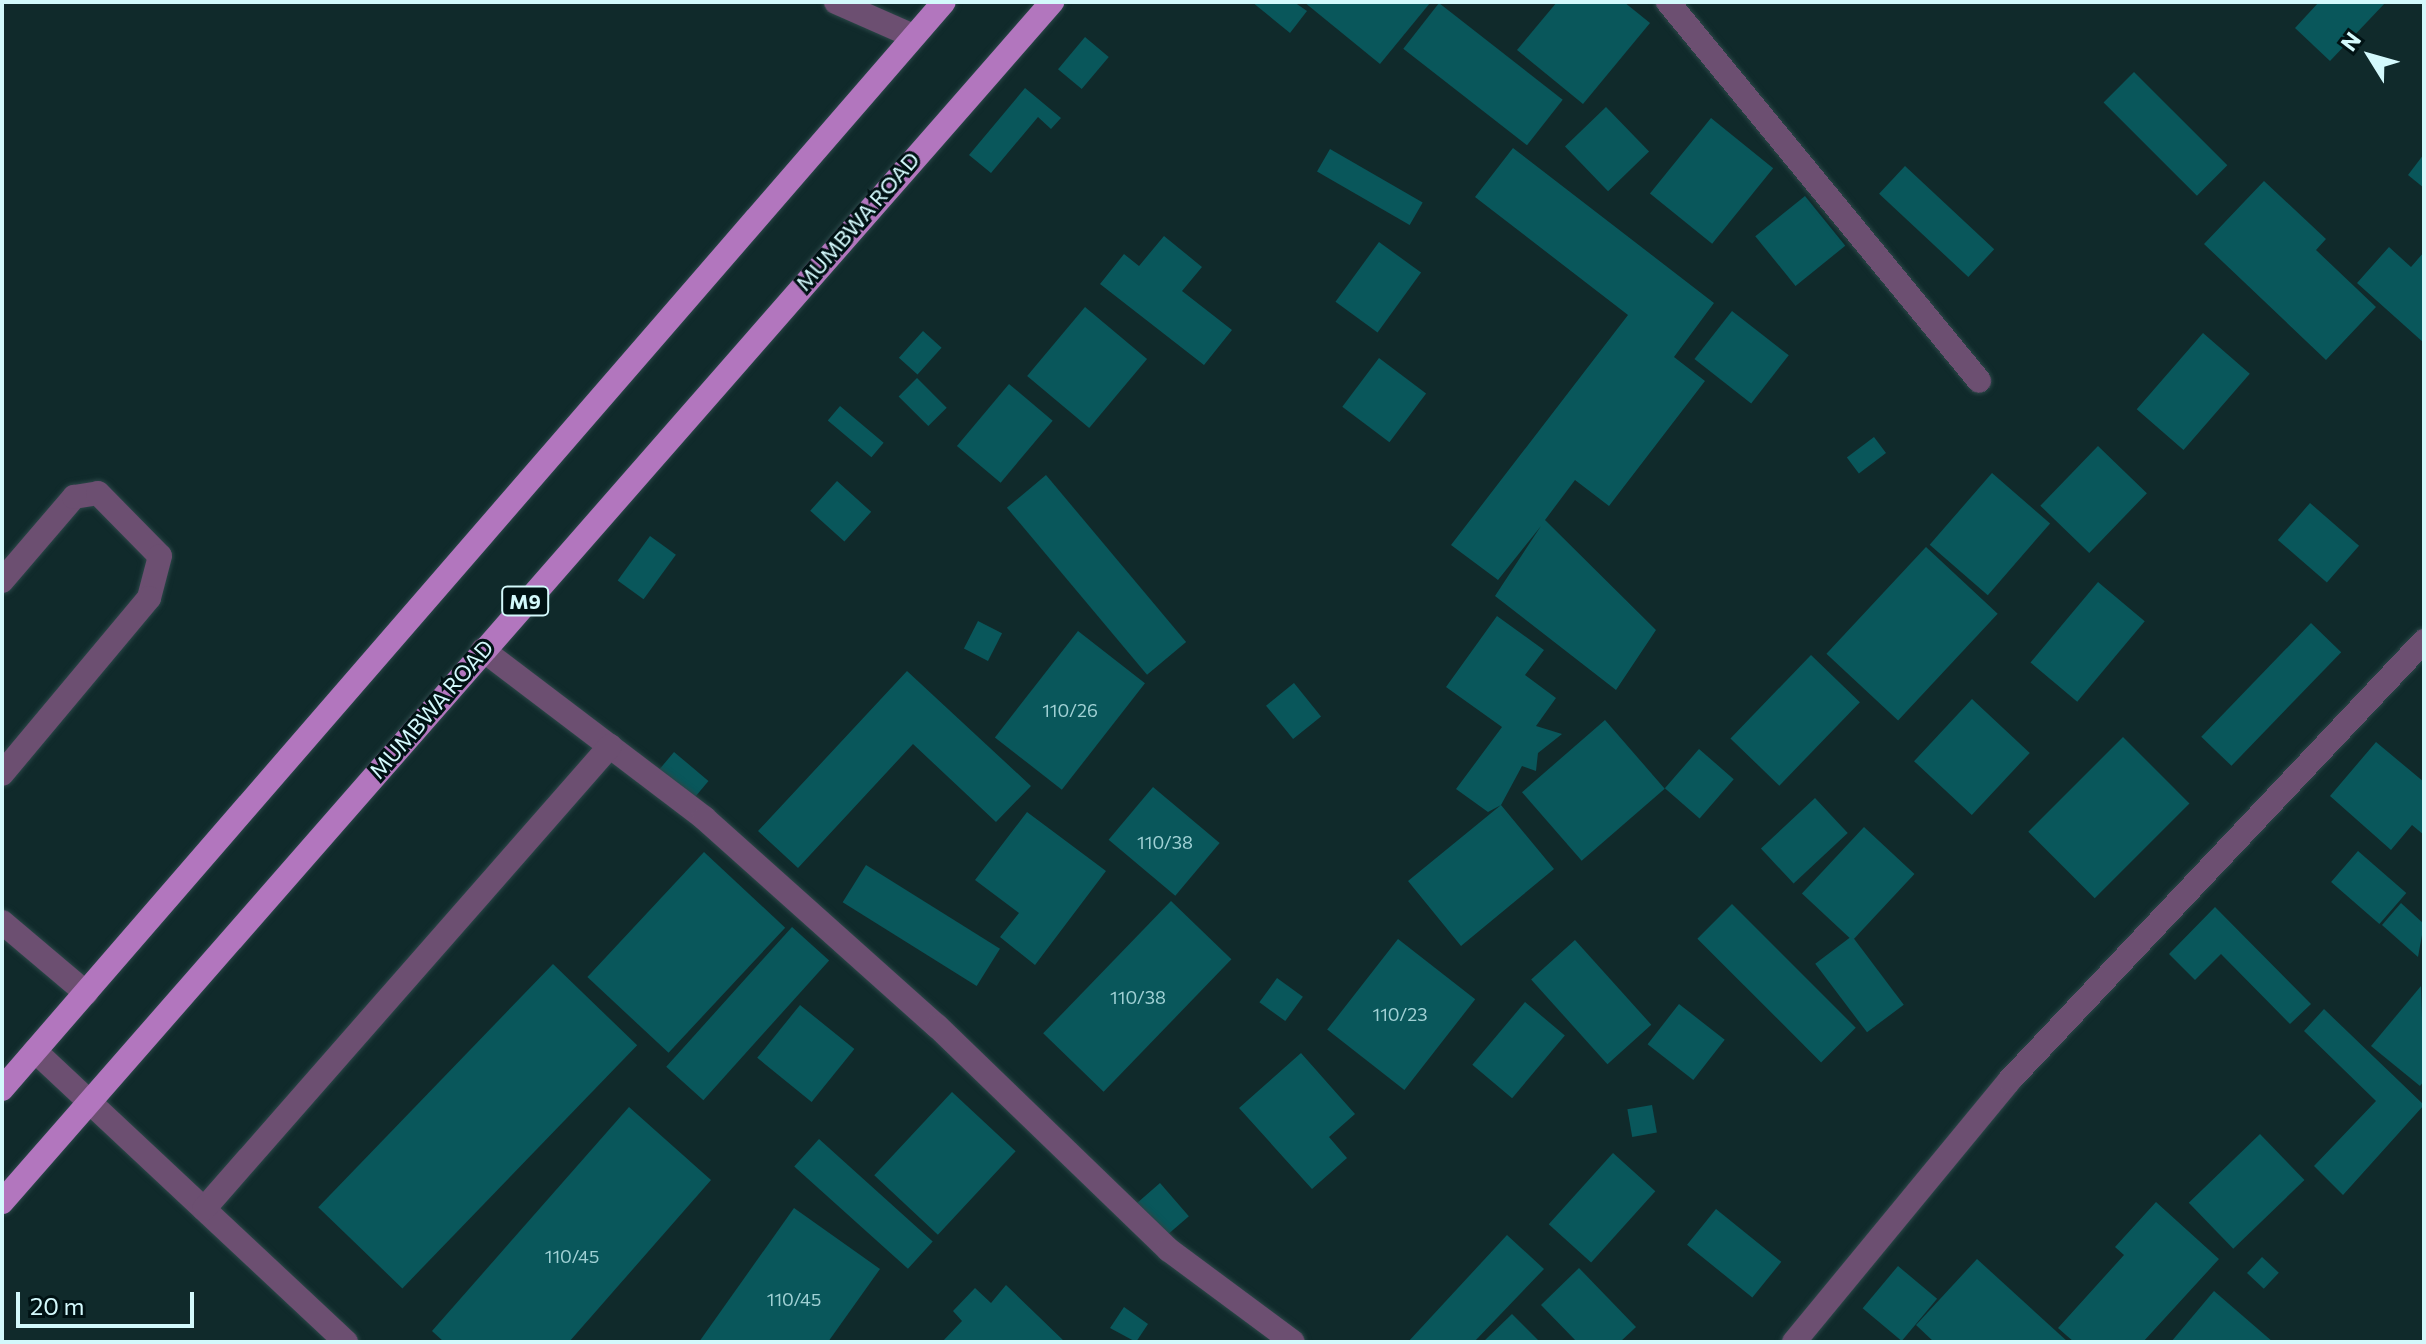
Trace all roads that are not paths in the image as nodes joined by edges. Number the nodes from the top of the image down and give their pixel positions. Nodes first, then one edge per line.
1 (836, 2) edge
2 (944, 2) edge
3 (1052, 2) edge
4 (1668, 2) edge
5 (913, 36) junction
6 (1979, 381) dead end
7 (2, 581) edge
8 (2424, 641) edge
9 (483, 650) junction
10 (610, 746) junction
11 (2, 774) edge
12 (2, 922) edge
13 (86, 993) junction
14 (35, 1051) junction
15 (6, 1077) edge
16 (89, 1102) junction
17 (2, 1202) edge
18 (204, 1209) junction
19 (346, 1342) edge
20 (1293, 1342) edge
21 (1794, 1342) edge

1 - 5 street
2 - 5 main road
3 - 9 main road, MUMBWA ROAD / M9
4 - 6 street
5 - 13 main road
7 - 11 street
8 - 21 street
9 - 10 street
9 - 16 main road, MUMBWA ROAD / M9
10 - 18 street
10 - 20 street
12 - 13 street
13 - 14 main road
14 - 15 main road
14 - 16 street
16 - 17 main road, MUMBWA ROAD / M9
16 - 18 street
18 - 19 street

